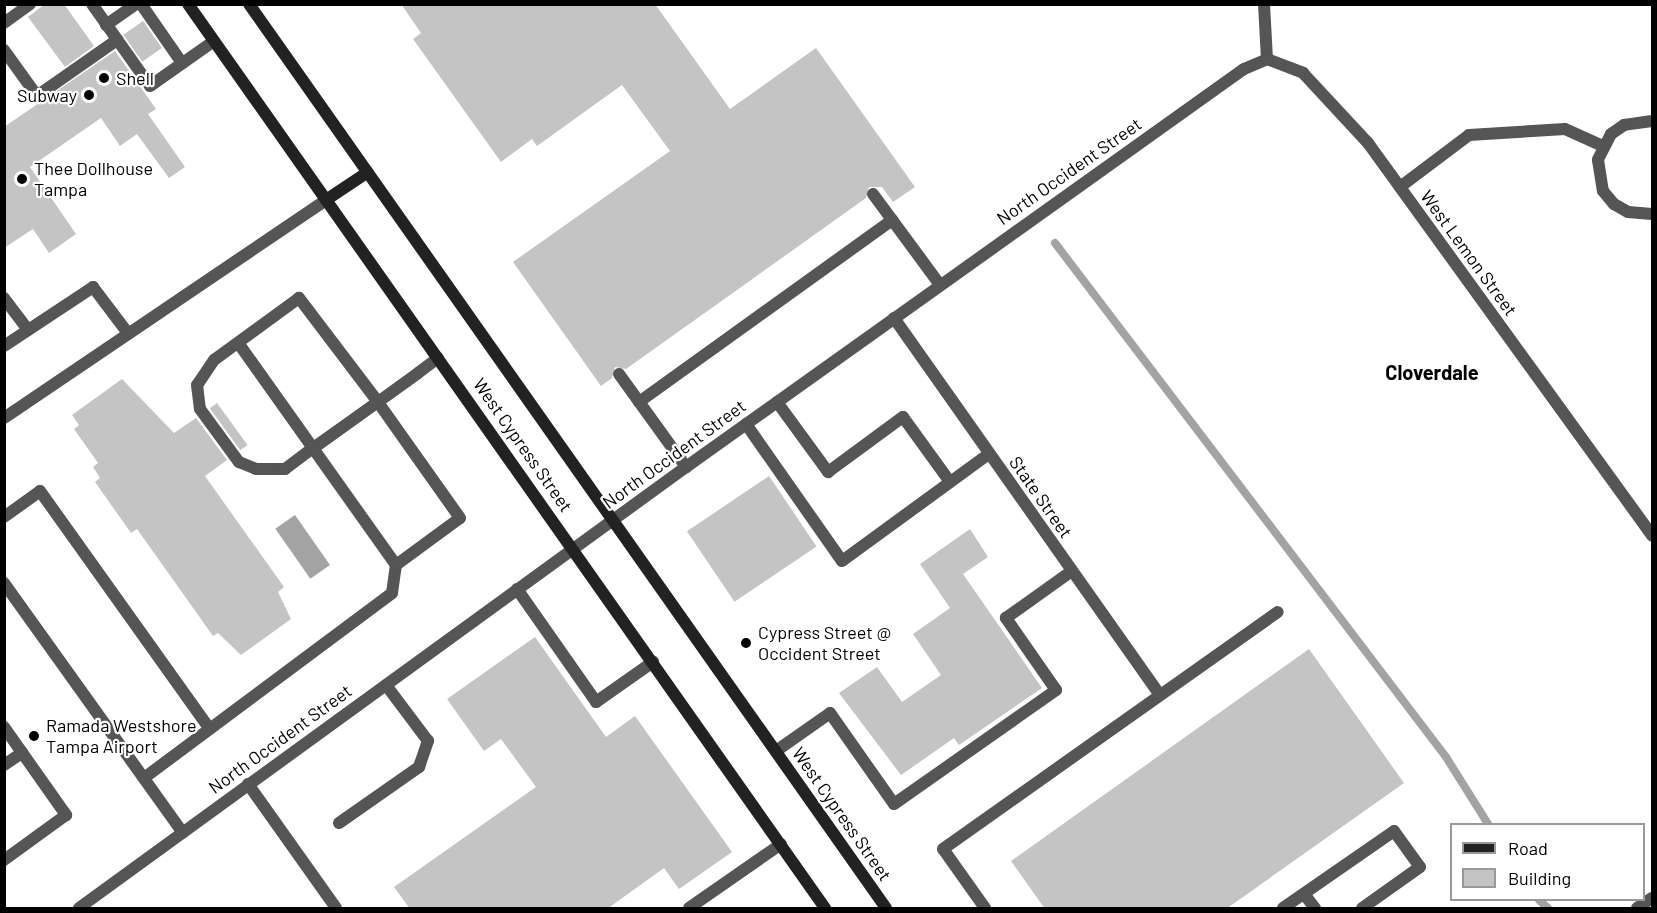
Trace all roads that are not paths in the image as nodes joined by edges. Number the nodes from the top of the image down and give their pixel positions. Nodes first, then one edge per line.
1 (30, 4) edge
2 (92, 4) edge
3 (136, 4) edge
4 (141, 4) edge
5 (188, 4) edge
6 (249, 4) edge
7 (1264, 4) edge
8 (4, 23) edge
9 (106, 25) junction
10 (117, 40) junction
11 (213, 41) junction
12 (4, 50) edge
13 (1267, 59) junction
14 (182, 63) junction
15 (1653, 122) edge
16 (1603, 146) junction
17 (368, 172) junction
18 (1400, 188) junction
19 (873, 194) dead end
20 (326, 200) junction
21 (1653, 214) edge
22 (892, 220) junction
23 (940, 285) junction
24 (4, 298) edge
25 (894, 318) junction
26 (28, 330) junction
27 (127, 332) junction
28 (238, 343) junction
29 (4, 346) edge
30 (438, 358) junction
31 (619, 374) dead end
32 (378, 402) junction
33 (639, 402) junction
34 (777, 402) junction
35 (6, 413) edge
36 (746, 424) junction
37 (312, 448) junction
38 (989, 454) junction
39 (686, 467) junction
40 (950, 482) junction
41 (4, 517) edge
42 (612, 520) junction
43 (1653, 536) edge
44 (574, 548) junction
45 (396, 565) junction
46 (1072, 571) junction
47 (4, 583) edge
48 (517, 589) junction
49 (1278, 612) dead end
50 (653, 662) junction
51 (386, 685) junction
52 (1160, 695) junction
53 (4, 727) edge
54 (210, 729) junction
55 (776, 751) junction
56 (22, 753) junction
57 (4, 765) edge
58 (144, 778) junction
59 (248, 784) junction
60 (339, 823) dead end
61 (183, 833) junction
62 (781, 844) junction
63 (4, 860) edge
64 (1304, 894) junction
65 (1653, 898) edge
66 (79, 909) edge
67 (336, 909) edge
68 (689, 909) edge
69 (825, 909) edge
70 (886, 909) edge
71 (985, 909) edge
72 (1283, 909) edge
73 (1315, 909) edge
74 (1362, 909) edge
75 (1637, 909) edge

1 - 8 street
2 - 9 street
3 - 9 street
4 - 14 street
5 - 11 street, West Cypress Street
6 - 17 street, West Cypress Street
7 - 13 street
9 - 10 street
10 - 12 street
10 - 14 street
11 - 14 street
11 - 20 street, West Cypress Street
13 - 18 street, West Lemon Street
13 - 23 street, North Occident Street
15 - 16 street
16 - 18 street
16 - 21 street
17 - 20 street
17 - 42 street, West Cypress Street
18 - 43 street, West Lemon Street
19 - 22 street
20 - 27 street
20 - 30 street, West Cypress Street
22 - 23 street
22 - 33 street
23 - 25 street, North Occident Street
24 - 26 street
25 - 34 street, North Occident Street
25 - 38 street, State Street
26 - 27 street
26 - 29 street
27 - 35 street
28 - 32 street
28 - 37 street
28 - 37 street
30 - 32 street
30 - 44 street, West Cypress Street
31 - 33 street
32 - 37 street
32 - 45 street
33 - 39 street
34 - 36 street, North Occident Street
34 - 40 street
36 - 39 street, North Occident Street
36 - 40 street
37 - 45 street
38 - 40 street
38 - 46 street, State Street
39 - 42 street, North Occident Street
41 - 54 street
42 - 44 street, North Occident Street
42 - 55 street, West Cypress Street
44 - 48 street, North Occident Street
44 - 50 street, West Cypress Street
45 - 54 street
46 - 52 street, State Street
46 - 55 street
47 - 58 street
48 - 50 street
48 - 51 street, North Occident Street
49 - 52 street
50 - 62 street, West Cypress Street
51 - 59 street, North Occident Street
51 - 60 street
52 - 71 street
53 - 56 street
54 - 58 street
55 - 70 street, West Cypress Street
56 - 57 street
56 - 63 street
58 - 61 street
59 - 61 street, North Occident Street
59 - 67 street
61 - 66 street, North Occident Street
62 - 68 street
62 - 69 street, West Cypress Street
64 - 72 street
64 - 73 street
64 - 74 street
65 - 75 street

